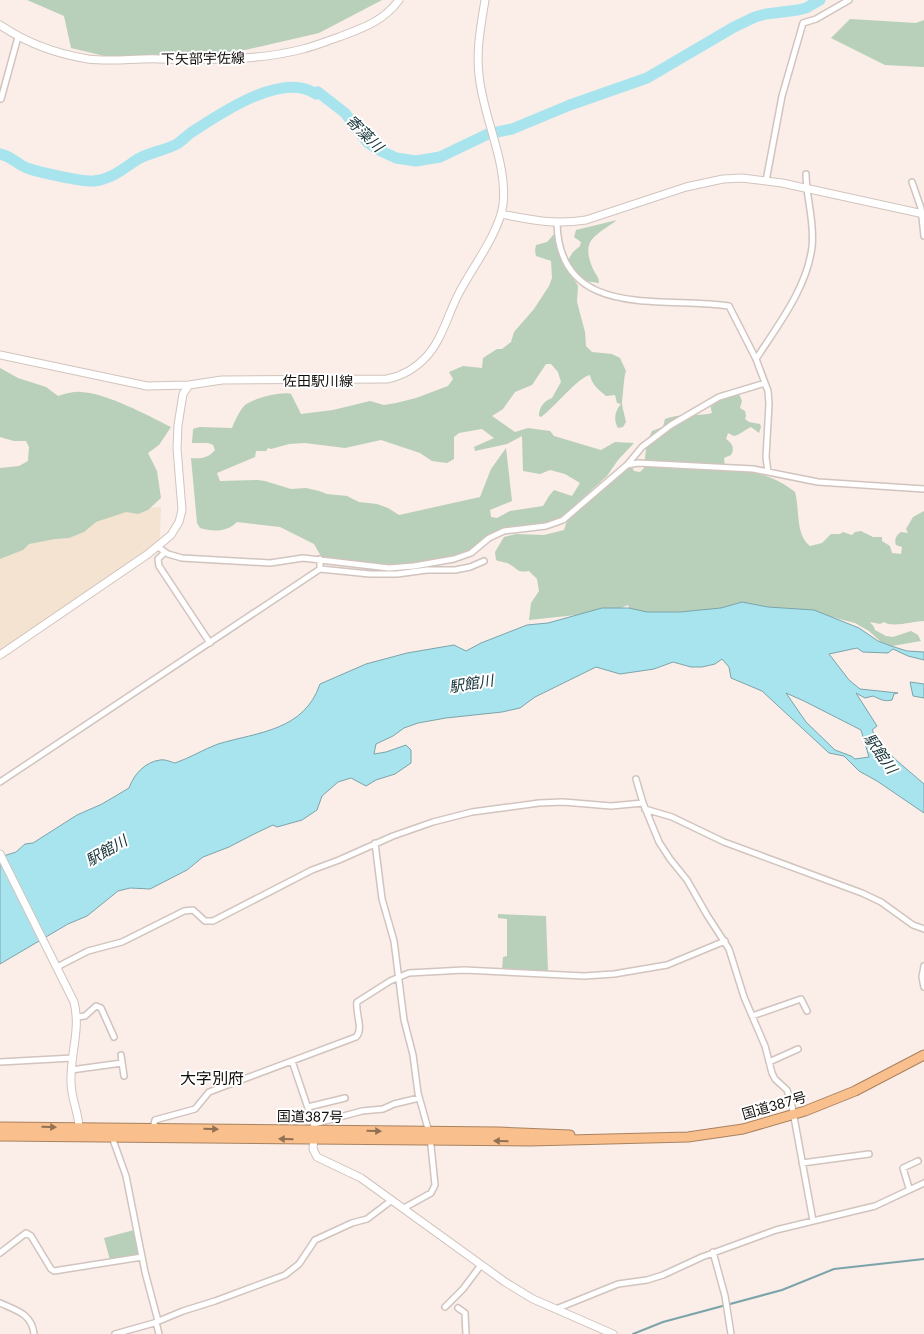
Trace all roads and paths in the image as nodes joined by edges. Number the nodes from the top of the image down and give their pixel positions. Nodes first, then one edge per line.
1 (399, 0) edge
2 (485, 0) edge
3 (849, 0) edge
4 (0, 25) edge
5 (18, 36) junction
6 (0, 98) edge
7 (806, 174) dead end
8 (766, 180) junction
9 (912, 182) dead end
10 (806, 188) junction
11 (923, 213) edge
12 (501, 214) junction
13 (557, 223) junction
14 (924, 236) edge
15 (0, 354) edge
16 (756, 359) junction
17 (765, 383) junction
18 (189, 385) junction
19 (627, 465) junction
20 (768, 472) junction
21 (924, 489) edge
22 (158, 547) junction
23 (164, 552) junction
24 (320, 560) junction
25 (484, 561) dead end
26 (320, 569) junction
27 (210, 643) junction
28 (0, 655) edge
29 (636, 780) dead end
30 (0, 782) edge
31 (642, 803) junction
32 (645, 809) junction
33 (375, 844) junction
34 (0, 854) edge
35 (924, 929) edge
36 (725, 941) junction
37 (56, 966) junction
38 (924, 966) edge
39 (399, 976) junction
40 (924, 987) edge
41 (807, 1011) dead end
42 (752, 1016) junction
43 (77, 1017) junction
44 (114, 1037) dead end
45 (798, 1049) dead end
46 (121, 1055) dead end
47 (924, 1055) edge
48 (72, 1058) junction
49 (292, 1061) junction
50 (0, 1062) edge
51 (769, 1062) junction
52 (122, 1063) junction
53 (104, 1066) junction
54 (71, 1070) junction
55 (104, 1074) dead end
56 (124, 1076) dead end
57 (345, 1098) dead end
58 (419, 1098) junction
59 (308, 1107) junction
60 (793, 1115) junction
61 (0, 1127) edge
62 (153, 1128) junction
63 (314, 1131) junction
64 (79, 1132) junction
65 (0, 1136) edge
66 (429, 1136) junction
67 (112, 1137) junction
68 (868, 1154) dead end
69 (918, 1161) dead end
70 (802, 1163) junction
71 (924, 1183) edge
72 (909, 1188) junction
73 (392, 1200) junction
74 (404, 1208) junction
75 (813, 1221) junction
76 (713, 1252) junction
77 (0, 1253) edge
78 (142, 1257) junction
79 (482, 1265) junction
80 (0, 1303) edge
81 (445, 1307) dead end
82 (458, 1308) dead end
83 (556, 1309) junction
84 (157, 1322) junction
85 (137, 1328) junction
86 (34, 1334) edge
87 (118, 1334) edge
88 (139, 1334) edge
89 (159, 1334) edge
90 (466, 1334) edge
91 (614, 1334) edge
92 (731, 1334) edge

1 - 5 main road, 下矢部宇佐線
2 - 12 main road, 佐田駅川線
3 - 8 street
4 - 5 main road, 下矢部宇佐線
5 - 6 street
7 - 10 street
8 - 10 main road
8 - 13 main road
9 - 11 street
10 - 11 main road
10 - 16 street
11 - 14 street
12 - 13 main road
12 - 18 main road, 佐田駅川線
13 - 16 street
15 - 18 main road, 佐田駅川線
16 - 17 street
17 - 19 street
17 - 20 street
18 - 22 main road
19 - 20 street
19 - 24 street
20 - 21 street
22 - 23 street
22 - 28 main road
23 - 24 street
23 - 27 street
24 - 26 street
25 - 26 street
26 - 27 street
27 - 30 street
29 - 31 street
31 - 32 street
31 - 33 street
32 - 35 street
32 - 36 street
33 - 37 street
33 - 39 street
34 - 37 main road
36 - 39 street
36 - 42 street
37 - 43 main road
38 - 40 street
39 - 49 street
39 - 58 street
41 - 42 street
42 - 51 street
43 - 44 street
43 - 48 main road
45 - 51 street
46 - 52 street
47 - 60 highway, 国道387号
48 - 50 street
48 - 54 main road
49 - 59 street
49 - 62 street
51 - 60 street
52 - 53 street
52 - 56 street
53 - 54 street
53 - 55 street
54 - 64 main road
57 - 59 street
58 - 63 street
58 - 66 street
59 - 63 street
60 - 66 highway, 国道387号
60 - 70 street
61 -> 64 highway, 国道387号
62 -> 63 highway, 国道387号
62 - 64 highway, 国道387号
63 - 66 highway, 国道387号
63 -> 67 highway, 国道387号
63 - 73 main road
64 - 65 highway, 国道387号
64 - 67 highway, 国道387号
66 - 74 street
67 - 78 street
68 - 70 street
69 - 72 street
70 - 75 street
71 - 72 street
72 - 75 street
73 - 74 main road
73 - 84 street
74 - 79 main road
75 - 76 street
76 - 83 street
76 - 92 street
77 - 78 street
78 - 84 street
79 - 81 street
79 - 83 main road
80 - 86 street
82 - 90 street
83 - 91 main road
84 - 85 street
84 - 89 street
85 - 87 street
85 - 88 street

